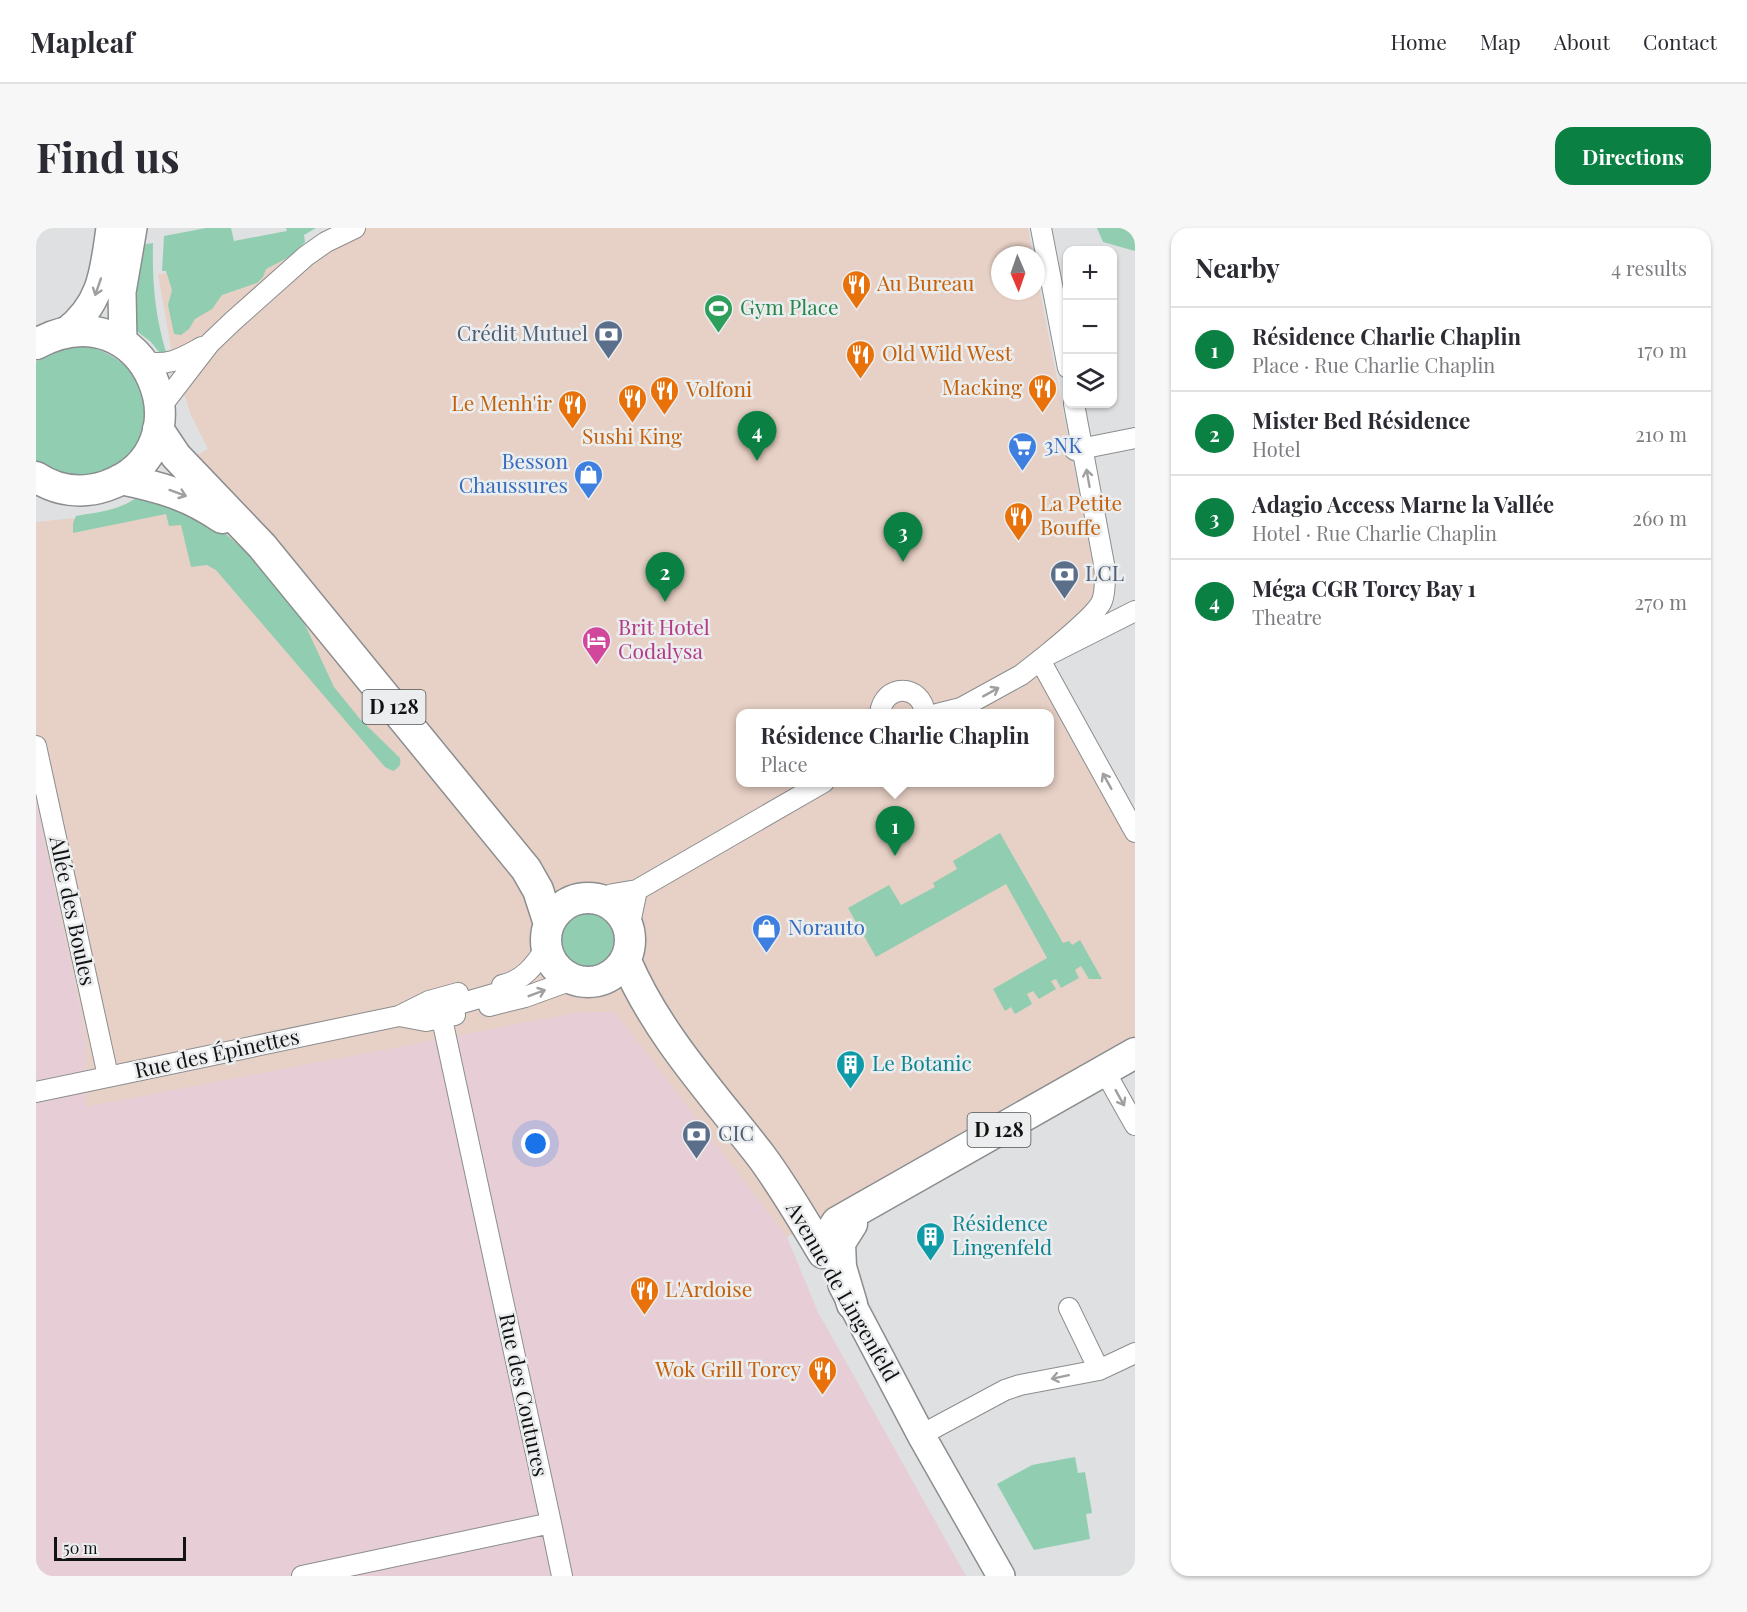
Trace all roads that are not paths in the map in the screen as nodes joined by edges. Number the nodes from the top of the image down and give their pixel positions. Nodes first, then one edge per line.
1 (355, 228) edge
2 (1041, 228) edge
3 (121, 229) edge
4 (65, 333) junction
5 (210, 343) junction
6 (36, 344) edge
7 (133, 352) junction
8 (1065, 354) edge
9 (1074, 408) edge
10 (159, 418) junction
11 (1135, 438) edge
12 (1079, 449) junction
13 (36, 477) edge
14 (121, 479) junction
15 (261, 546) junction
16 (1135, 611) edge
17 (1042, 659) junction
18 (881, 709) edge
19 (923, 709) edge
20 (957, 709) edge
21 (36, 746) edge
22 (817, 787) edge
23 (1135, 832) edge
24 (526, 869) junction
25 (637, 890) junction
26 (590, 899) junction
27 (629, 928) junction
28 (547, 936) junction
29 (626, 961) junction
30 (572, 980) junction
31 (602, 981) junction
32 (514, 983) junction
33 (399, 1016) junction
34 (442, 1018) junction
35 (659, 1022) junction
36 (1135, 1053) edge
37 (1104, 1070) junction
38 (108, 1076) junction
39 (36, 1092) edge
40 (1135, 1125) edge
41 (863, 1207) junction
42 (800, 1216) junction
43 (837, 1222) junction
44 (823, 1253) junction
45 (852, 1304) junction
46 (1069, 1308) dead end
47 (1135, 1353) edge
48 (1099, 1370) junction
49 (921, 1436) junction
50 (551, 1523) junction
51 (302, 1576) edge
52 (562, 1576) edge
53 (1001, 1576) edge

1 - 5 street
2 - 8 street
3 -> 4 street
3 - 7 street
4 - 6 main road
4 - 7 main road
5 - 7 street
5 - 10 street
7 - 10 main road
9 - 12 street
10 - 14 main road
10 - 15 main road, D 128
11 - 12 street
17 -> 12 street
13 - 14 main road
14 -> 15 main road, D 128
15 - 24 main road, D 128
16 - 17 street
20 -> 17 street
23 -> 17 street
18 - 19 street
21 - 38 street, Allée des Boules
22 - 25 street
24 - 26 main road, D 128
24 - 28 main road, D 128
25 - 26 street
25 - 27 street
26 - 27 main road
26 - 28 main road
27 - 29 main road
28 - 30 main road
28 - 32 street
29 - 31 main road
29 - 35 main road, Avenue de Lingenfeld
30 - 31 main road
34 -> 30 street, Rue des Épinettes
31 - 35 main road, Avenue de Lingenfeld
32 - 33 street, Rue des Épinettes
32 - 34 street
33 - 34 street, Rue des Épinettes
33 - 38 street, Rue des Épinettes
34 - 50 street, Rue des Coutures
35 - 42 main road, Avenue de Lingenfeld
36 - 37 main road, D 128
37 -> 40 street
37 - 41 main road, D 128
38 - 39 street, Rue des Épinettes
41 - 42 main road
41 - 43 main road, D 128
41 - 45 main road
42 - 43 main road
42 - 44 main road, Avenue de Lingenfeld
43 - 44 main road
44 - 45 street, Avenue de Lingenfeld
45 - 49 street, Avenue de Lingenfeld
46 - 48 street
47 - 48 street
48 -> 49 street
49 - 53 street, Avenue de Lingenfeld
50 - 51 street
50 - 52 street, Rue des Coutures

